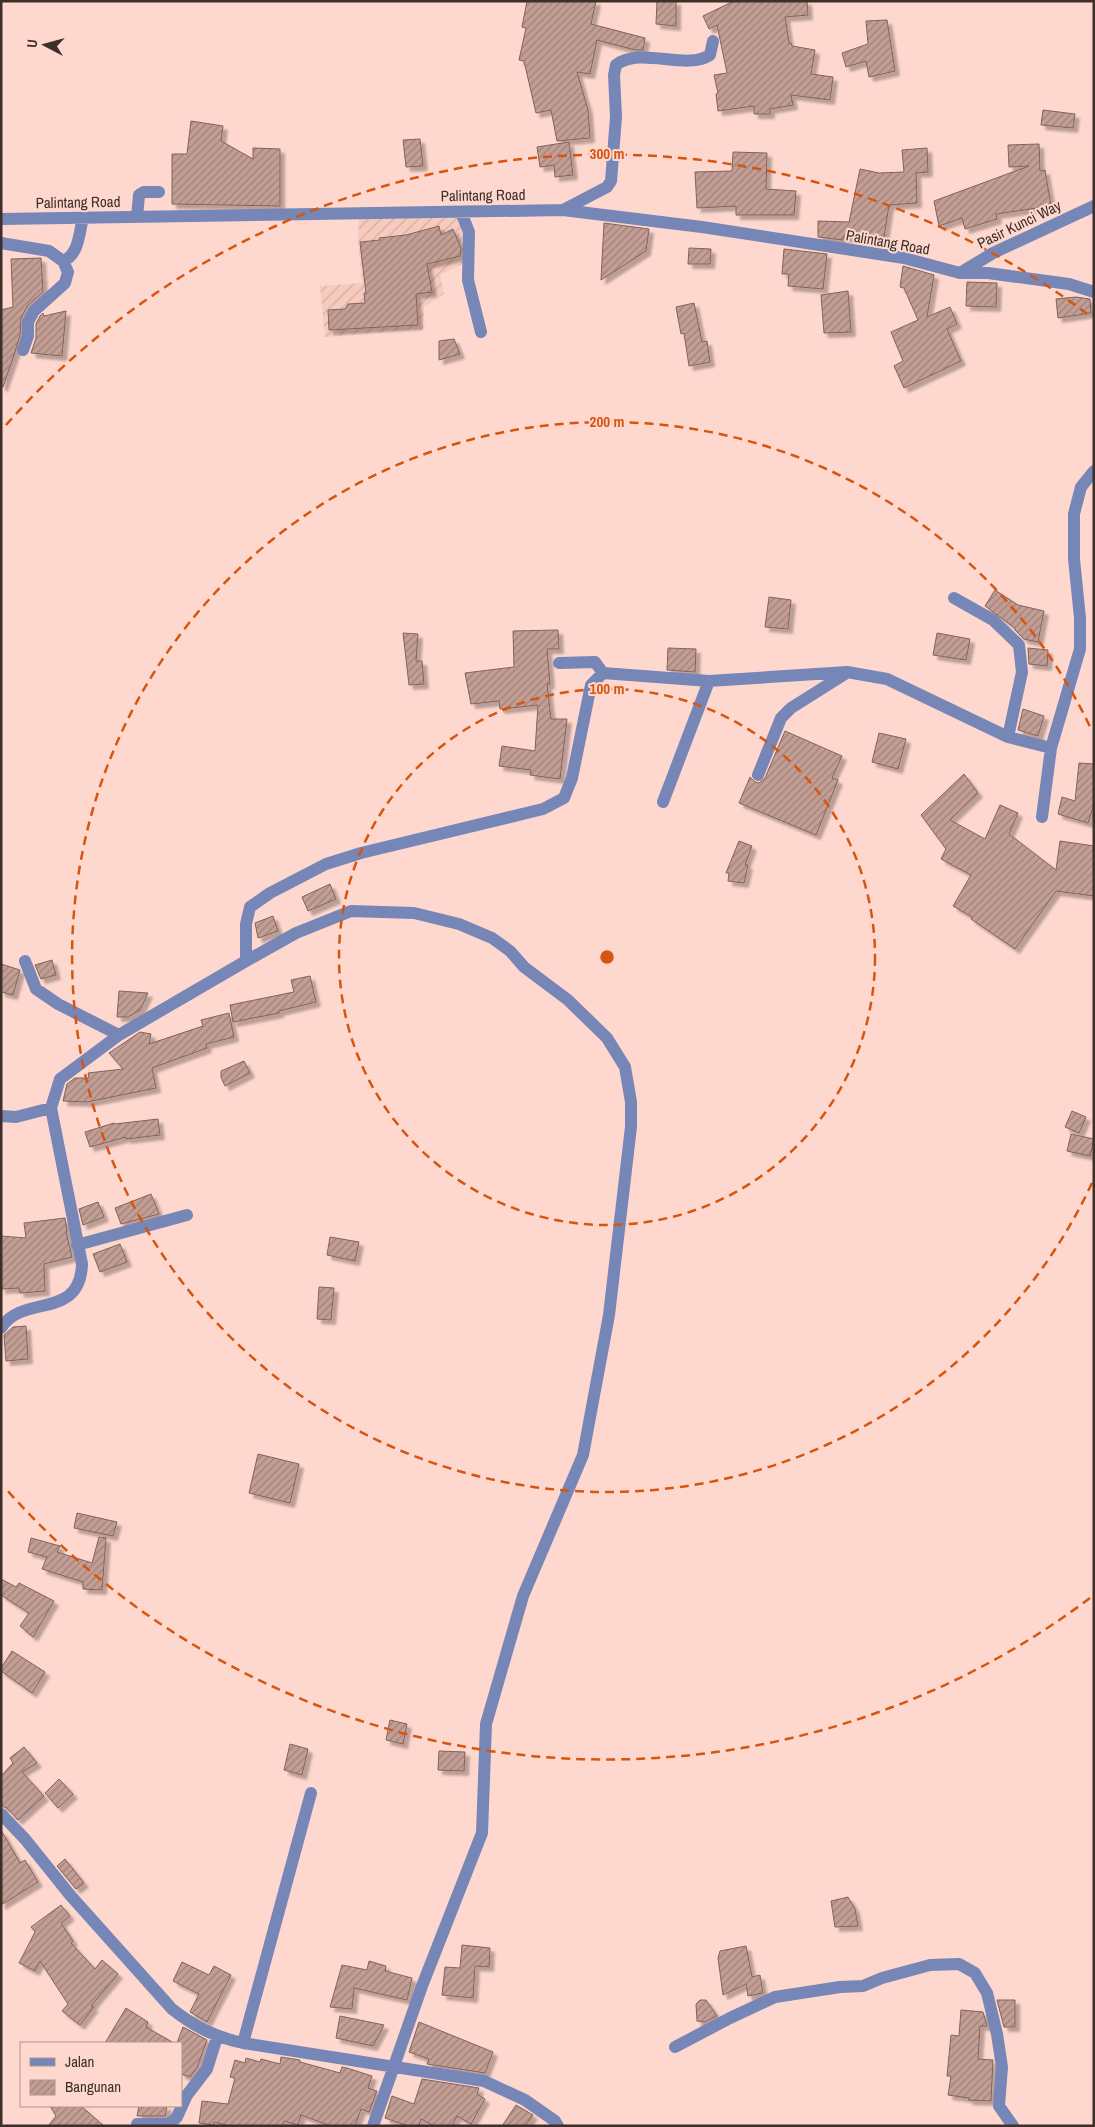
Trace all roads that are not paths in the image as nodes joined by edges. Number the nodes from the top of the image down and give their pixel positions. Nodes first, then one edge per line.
1 (713, 41) dead end
2 (159, 192) dead end
3 (1094, 206) edge
4 (562, 210) junction
5 (460, 212) junction
6 (137, 217) junction
7 (83, 218) junction
8 (1, 219) edge
9 (1, 243) edge
10 (63, 261) junction
11 (960, 273) junction
12 (1094, 292) edge
13 (482, 332) dead end
14 (23, 350) dead end
15 (1094, 471) edge
16 (954, 598) dead end
17 (559, 663) dead end
18 (847, 672) junction
19 (603, 673) junction
20 (709, 681) junction
21 (1008, 737) junction
22 (1051, 748) junction
23 (758, 775) dead end
24 (663, 802) dead end
25 (1042, 816) dead end
26 (25, 961) dead end
27 (246, 961) junction
28 (119, 1035) junction
29 (51, 1108) junction
30 (1, 1116) edge
31 (187, 1215) dead end
32 (77, 1245) junction
33 (4, 1320) edge
34 (311, 1793) dead end
35 (1, 1814) edge
36 (217, 2037) junction
37 (243, 2043) junction
38 (675, 2047) dead end
39 (393, 2066) junction
40 (182, 2106) edge
41 (182, 2107) edge
42 (136, 2124) dead end
43 (373, 2126) edge
44 (558, 2126) edge
45 (1013, 2126) edge

1 - 4 street
2 - 6 street
3 - 11 street, Pasir Kunci Way
4 - 5 street, Palintang Road
4 - 11 street, Palintang Road
5 - 6 street, Palintang Road
5 - 13 street
6 - 7 street, Palintang Road
7 - 8 street, Palintang Road
7 - 10 street
9 - 10 street
10 - 14 street
11 - 12 street, Palintang Road
15 - 22 street
16 - 21 street
17 - 19 street
18 - 20 street
18 - 21 street
18 - 23 street
19 - 20 street
19 - 27 street
20 - 24 street
21 - 22 street
22 - 25 street
26 - 28 street
27 - 28 street
27 - 39 street
28 - 29 street
29 - 30 street
29 - 32 street
31 - 32 street
32 - 33 street
34 - 37 street
35 - 36 street
36 - 37 street
36 - 40 street
37 - 39 street
38 - 45 street
39 - 43 street
39 - 44 street
41 - 42 street

